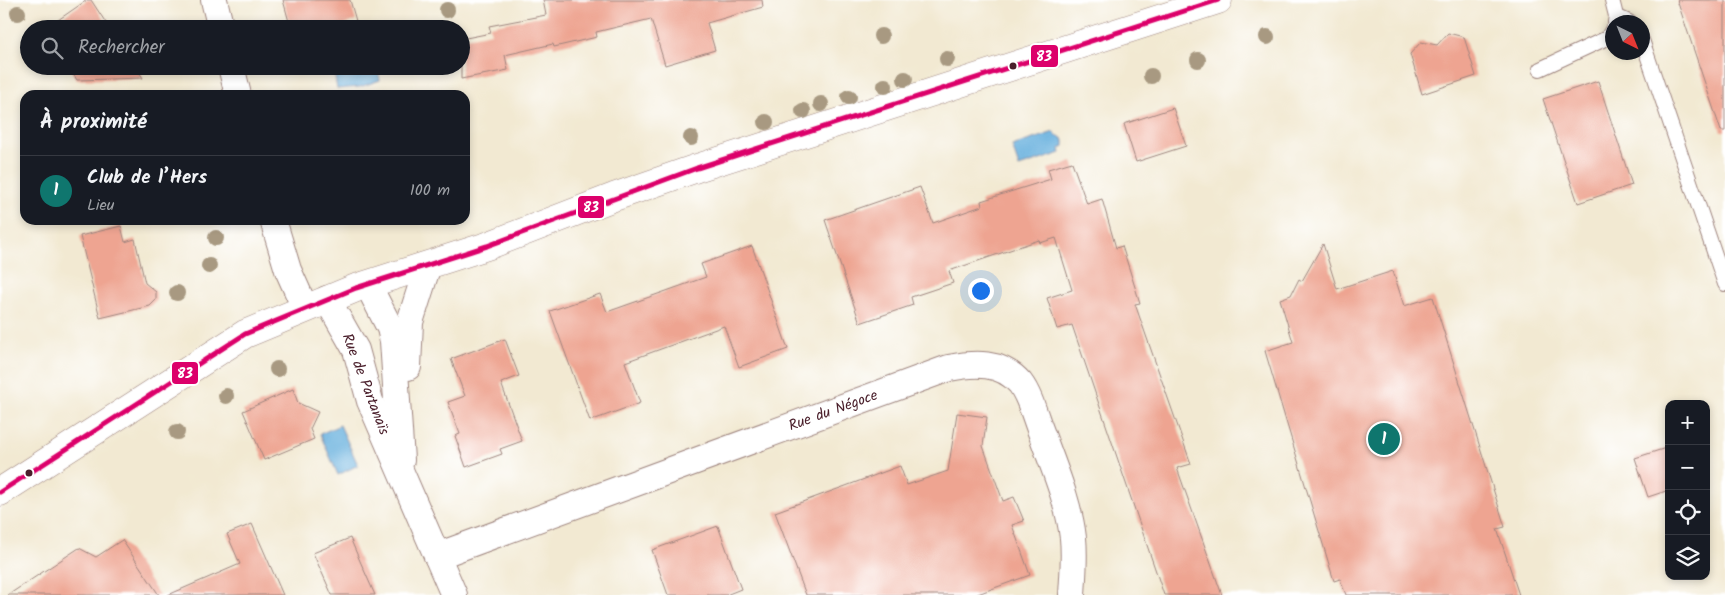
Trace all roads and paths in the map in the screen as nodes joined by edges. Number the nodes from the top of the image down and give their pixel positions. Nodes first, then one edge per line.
1 (214, 0) edge
2 (1218, 0) edge
3 (1612, 0) edge
4 (1614, 15) edge
5 (219, 20) edge
6 (1605, 39) edge
7 (1649, 60) edge
8 (1540, 69) dead end
9 (232, 75) edge
10 (237, 90) edge
11 (274, 225) edge
12 (428, 265) junction
13 (1725, 284) edge
14 (368, 285) junction
15 (316, 304) junction
16 (400, 430) junction
17 (402, 471) junction
18 (0, 492) edge
19 (437, 556) junction
20 (454, 595) edge
21 (1072, 595) edge

1 - 5 street
2 - 12 street
3 - 4 lane
6 - 8 lane
7 - 13 lane
9 - 10 street
11 - 15 street, Rue de Partanaïs
12 - 14 street
12 - 16 street, Rue de Partanaïs
14 - 15 street
14 - 16 street, Rue de Partanaïs
15 - 17 street, Rue de Partanaïs
15 - 18 street
16 - 17 street, Rue de Partanaïs
17 - 19 street, Rue de Partanaïs
19 - 20 street, Rue de Partanaïs
19 - 21 street, Rue du Négoce

